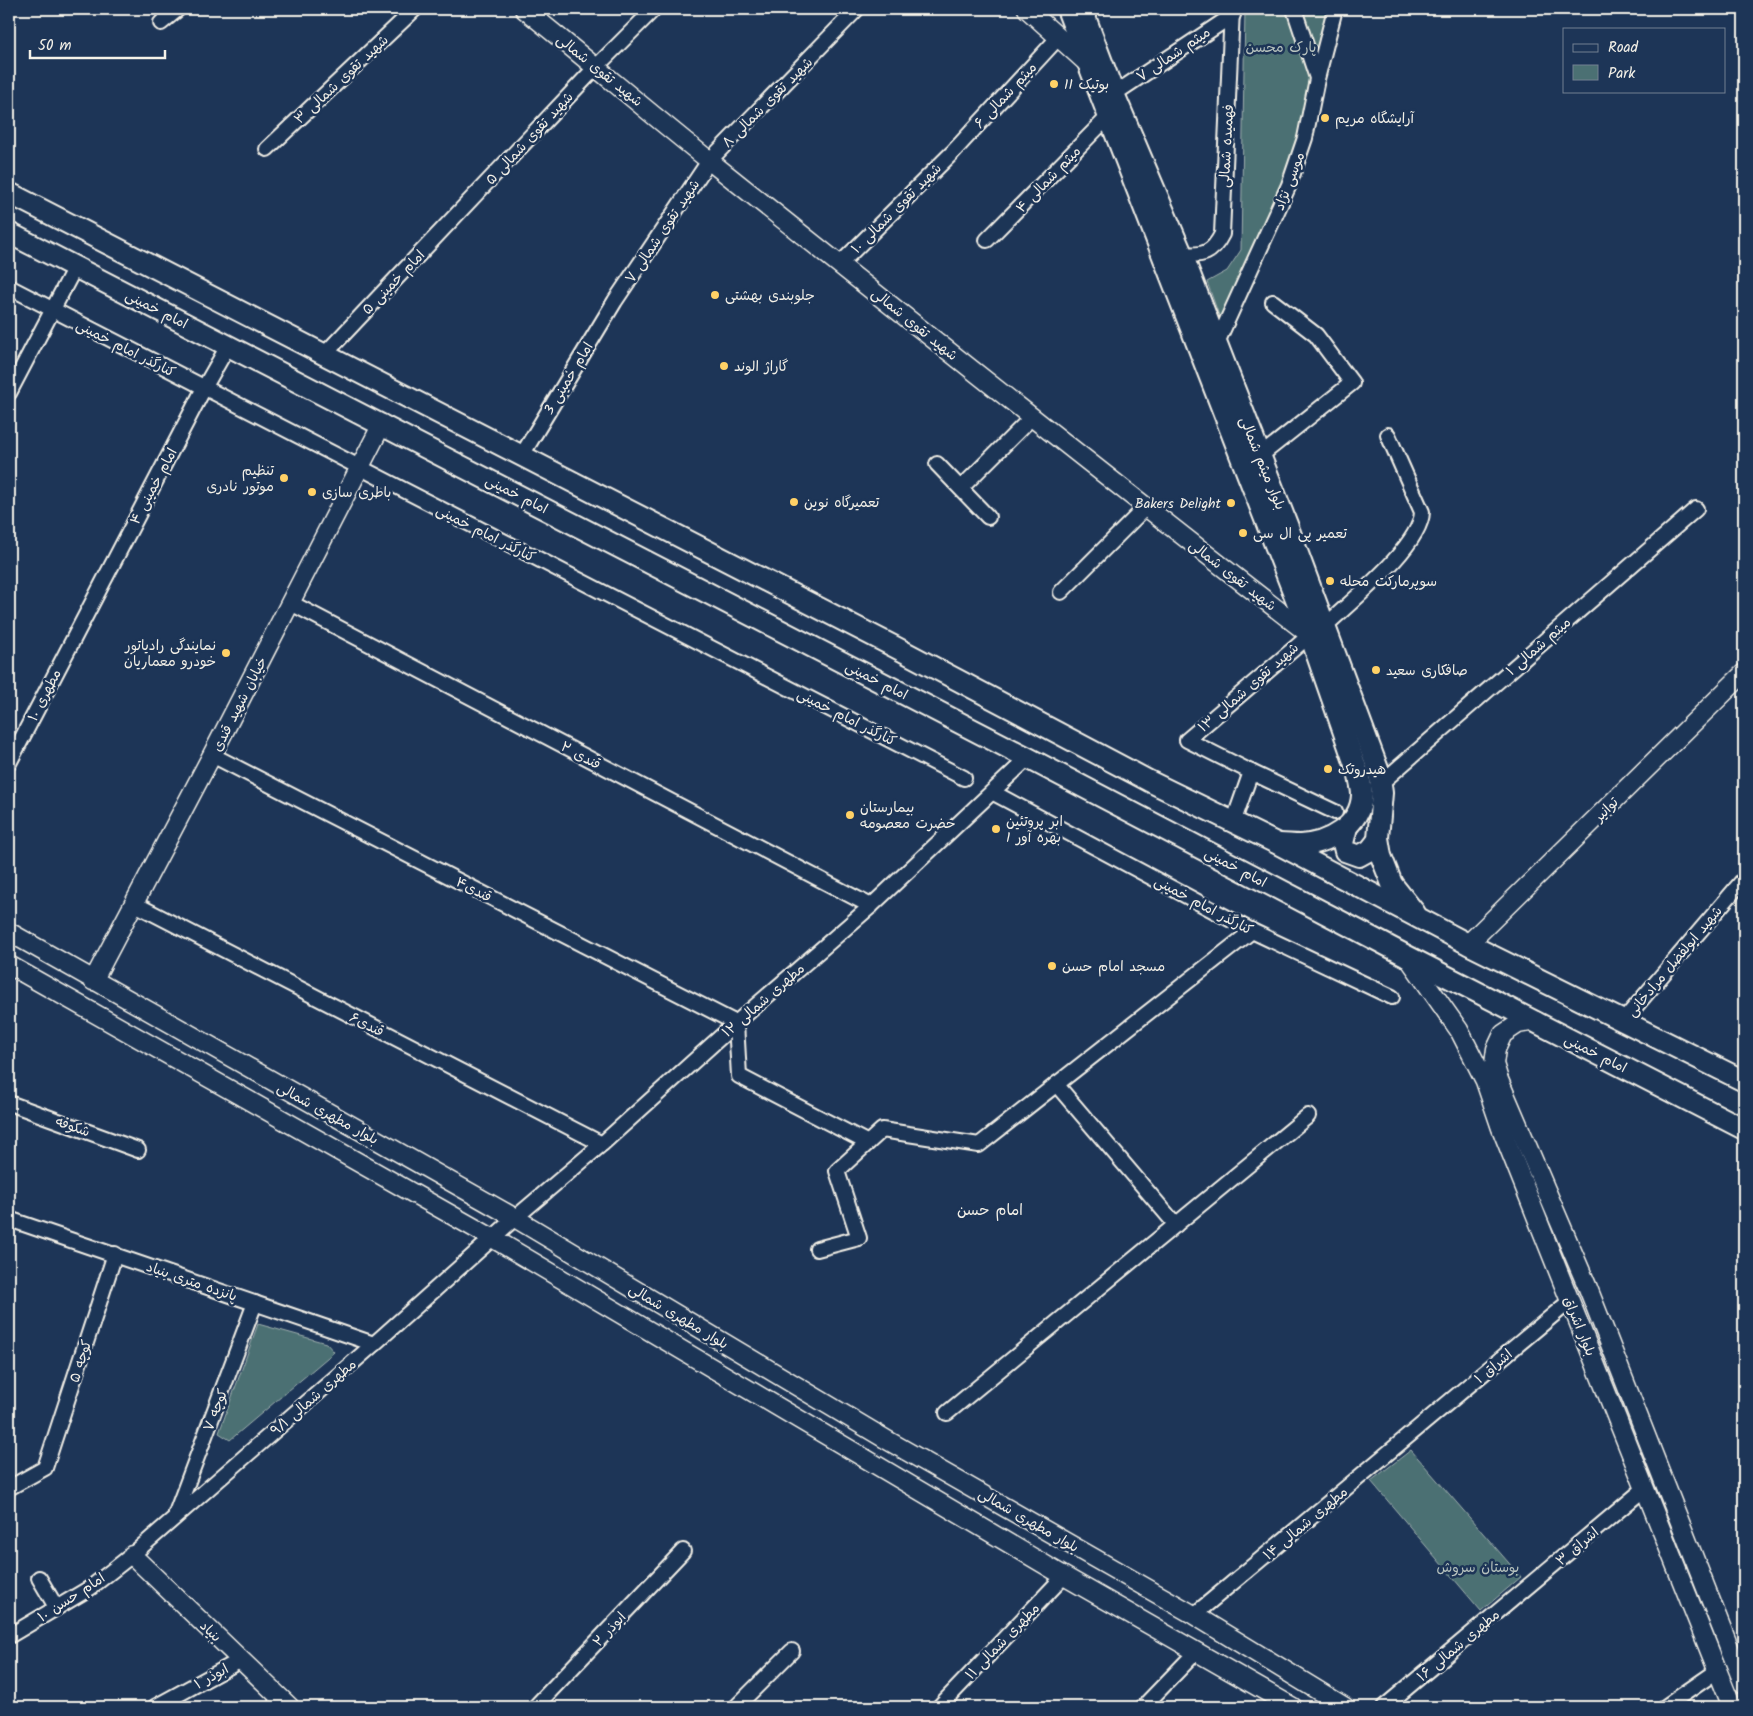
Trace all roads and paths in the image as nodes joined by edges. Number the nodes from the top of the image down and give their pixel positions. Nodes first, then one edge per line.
1 (178, 9) edge
2 (415, 9) edge
3 (524, 9) edge
4 (654, 9) edge
5 (857, 9) edge
6 (1026, 9) edge
7 (1067, 9) edge
8 (1082, 9) edge
9 (1294, 9) edge
10 (1335, 9) edge
11 (1233, 12) edge
12 (162, 23) dead end
13 (1058, 38) junction
14 (1088, 64) junction
15 (597, 66) junction
16 (1317, 79) junction
17 (1114, 94) junction
18 (1108, 117) junction
19 (267, 149) dead end
20 (952, 153) joint
21 (709, 161) junction
22 (9, 193) edge
23 (462, 210) joint
24 (9, 234) edge
25 (987, 240) dead end
26 (1182, 254) junction
27 (840, 264) junction
28 (75, 267) junction
29 (9, 287) edge
30 (615, 301) joint
31 (1273, 302) dead end
32 (52, 309) junction
33 (1216, 345) junction
34 (228, 346) junction
35 (324, 355) junction
36 (204, 388) junction
37 (9, 393) edge
38 (1031, 418) junction
39 (382, 424) junction
40 (1388, 435) dead end
41 (522, 456) junction
42 (1260, 456) junction
43 (937, 464) dead end
44 (360, 468) junction
45 (961, 488) junction
46 (1146, 508) junction
47 (1696, 509) dead end
48 (988, 518) dead end
49 (1061, 592) dead end
50 (291, 603) junction
51 (79, 627) joint
52 (1317, 631) junction
53 (1744, 673) edge
54 (212, 755) junction
55 (1028, 758) junction
56 (9, 763) edge
57 (1251, 772) junction
58 (964, 778) dead end
59 (1381, 782) junction
60 (992, 792) junction
61 (1341, 820) junction
62 (1233, 824) junction
63 (1378, 840) junction
64 (1276, 843) junction
65 (1744, 879) edge
66 (133, 904) junction
67 (871, 906) junction
68 (1419, 919) junction
69 (1252, 930) junction
70 (9, 932) edge
71 (1468, 944) junction
72 (1407, 956) junction
73 (9, 965) edge
74 (93, 981) junction
75 (1392, 998) dead end
76 (1624, 1020) junction
77 (1536, 1021) junction
78 (736, 1023) junction
79 (1744, 1081) edge
80 (1056, 1084) junction
81 (9, 1103) edge
82 (1308, 1116) dead end
83 (1744, 1129) edge
84 (868, 1143) junction
85 (602, 1144) junction
86 (138, 1150) dead end
87 (515, 1218) junction
88 (9, 1219) edge
89 (1176, 1224) junction
90 (494, 1238) junction
91 (817, 1249) dead end
92 (115, 1254) junction
93 (1588, 1288) junction
94 (1570, 1301) junction
95 (255, 1303) junction
96 (374, 1344) junction
97 (947, 1413) dead end
98 (1417, 1430) joint
99 (1663, 1479) junction
100 (9, 1488) edge
101 (1644, 1489) junction
102 (175, 1516) junction
103 (682, 1551) dead end
104 (132, 1555) junction
105 (1064, 1576) junction
106 (39, 1578) dead end
107 (1510, 1603) joint
108 (56, 1607) junction
109 (1194, 1615) junction
110 (9, 1636) edge
111 (792, 1651) dead end
112 (1197, 1651) junction
113 (240, 1660) junction
114 (1717, 1671) junction
115 (1744, 1683) edge
116 (155, 1707) edge
117 (290, 1707) edge
118 (535, 1707) edge
119 (736, 1707) edge
120 (939, 1707) edge
121 (1143, 1707) edge
122 (1293, 1707) edge
123 (1345, 1707) edge
124 (1384, 1707) edge
125 (1665, 1707) edge
126 (1732, 1707) edge

1 - 12 street
2 - 19 street, شهید تقوی شمالی ۳
3 - 15 street, شهید تقوی شمالی
4 - 15 street, شهید تقوی شمالی ۵
5 - 21 street, شهید تقوی شمالی ۸
6 - 13 street
7 - 14 main road, بلوار میثم شمالی
8 - 17 main road, بلوار میثم شمالی
9 - 16 street
10 - 16 street, موسی نژاد
11 - 17 street, میثم شمالی ۷
11 - 26 street, فهمیده شمالی
13 - 14 street
13 - 20 street, میثم شمالی ۶
14 - 18 main road, بلوار میثم شمالی
15 - 21 street, شهید تقوی شمالی
15 - 23 street, شهید تقوی شمالی ۵
16 - 33 street, موسی نژاد
17 - 26 main road, بلوار میثم شمالی
18 - 25 street, میثم شمالی ۴
18 - 52 main road, بلوار میثم شمالی
20 - 27 street, شهید تقوی شمالی ۱۰
21 - 27 street, شهید تقوی شمالی
21 - 30 street, شهید تقوی شمالی ۷
22 - 35 main road
23 - 35 street, امام خمینی ۵
24 - 28 main road, امام خمینی
26 - 33 main road, بلوار میثم شمالی
27 - 38 street, شهید تقوی شمالی
28 - 32 street
28 - 34 main road, امام خمینی
29 - 32 street, کنارگذر امام خمینی
30 - 41 street, امام خمینی 3
31 - 42 street
32 - 36 street, کنارگذر امام خمینی
32 - 37 street
33 - 42 main road, بلوار میثم شمالی
34 - 36 street, امام خمینی ۴
34 - 39 main road, امام خمینی
35 - 41 main road
36 - 44 street, کنارگذر امام خمینی
36 - 51 street, امام خمینی ۴
38 - 45 street
38 - 46 street, شهید تقوی شمالی
39 - 44 street, خیابان شهید قندی
39 - 55 main road, امام خمینی
40 - 52 street, شهید تقوی شمالی ۱۳
41 - 62 main road
42 - 52 main road, بلوار میثم شمالی
43 - 45 street
44 - 50 street, خیابان شهید قندی
44 - 58 street, کنارگذر امام خمینی
45 - 48 street
46 - 49 street
46 - 52 street, شهید تقوی شمالی
47 - 59 street, میثم شمالی ۱
50 - 54 street, خیابان شهید قندی
50 - 67 street, قندی ۲
51 - 56 street, مطهری ۱۰
52 - 57 street, شهید تقوی شمالی ۱۳
52 - 59 main road, بلوار میثم شمالی
52 - 61 main road, بلوار میثم شمالی
53 - 71 street, توانیر
54 - 66 street, خیابان شهید قندی
54 - 78 street, قندی۴
55 - 60 street, مطهری شمالی ۱۲
55 - 72 main road, امام خمینی
57 - 61 street
57 - 62 street
59 - 63 main road, بلوار میثم شمالی
60 - 67 street, مطهری شمالی ۱۲
60 - 69 street, کنارگذر امام خمینی
61 - 63 main road
61 - 64 main road
62 - 64 main road
63 - 68 main road, بلوار میثم شمالی
64 - 68 main road
65 - 76 street, شهید ابولفضل مرادخانی
66 - 74 street, خیابان شهید قندی
66 - 85 street, قندی۶
67 - 78 street, مطهری شمالی ۱۲
68 - 71 main road
69 - 75 street, کنارگذر امام خمینی
69 - 80 street
70 - 74 street, بلوار مطهری شمالی
71 - 76 main road
72 - 77 main road, امام خمینی
72 - 94 street, بلوار اشراق
73 - 90 street, بلوار مطهری شمالی
74 - 87 street, بلوار مطهری شمالی
76 - 79 main road
77 - 83 main road, امام خمینی
77 - 93 street, بلوار اشراق
78 - 84 street
78 - 85 street, مطهری شمالی ۱۲
80 - 84 street
80 - 89 street
81 - 86 street, شکوفه
82 - 89 street
84 - 91 street
85 - 87 street, مطهری شمالی ۱۲
87 - 90 street, مطهری شمالی ۱۲
87 - 109 street, بلوار مطهری شمالی
88 - 92 street, پانزده متری بنیاد
89 - 97 street
90 - 96 street, مطهری شمالی ۹/۱
90 - 105 street, بلوار مطهری شمالی
92 - 95 street, پانزده متری بنیاد
92 - 100 street, کوچه ۵
93 - 94 street
93 - 99 street, بلوار اشراق
94 - 98 street, اشراق ۱
94 - 101 street, بلوار اشراق
95 - 96 street, پانزده متری بنیاد
95 - 102 street, کوچه ۷
96 - 102 street, مطهری شمالی ۹/۱
98 - 109 street, مطهری شمالی ۱۴
99 - 101 street
99 - 115 street, بلوار اشراق
101 - 107 street, اشراق ۳
101 - 114 street, بلوار اشراق
102 - 104 street, مطهری شمالی ۹/۱
103 - 118 street, ابوذر ۲
104 - 108 street, امام حسن ۱۰
104 - 113 street, بنیاد
105 - 112 street, بلوار مطهری شمالی
105 - 120 street, مطهری شمالی ۱۱
106 - 108 street
107 - 124 street, مطهری شمالی ۱۶
108 - 110 street, امام حسن ۱۰
109 - 123 street, بلوار مطهری شمالی
111 - 119 street
112 - 121 street
112 - 122 street, بلوار مطهری شمالی
113 - 116 street, ابوذر ۱
113 - 117 street, بنیاد
114 - 125 street
114 - 126 street, بلوار اشراق

